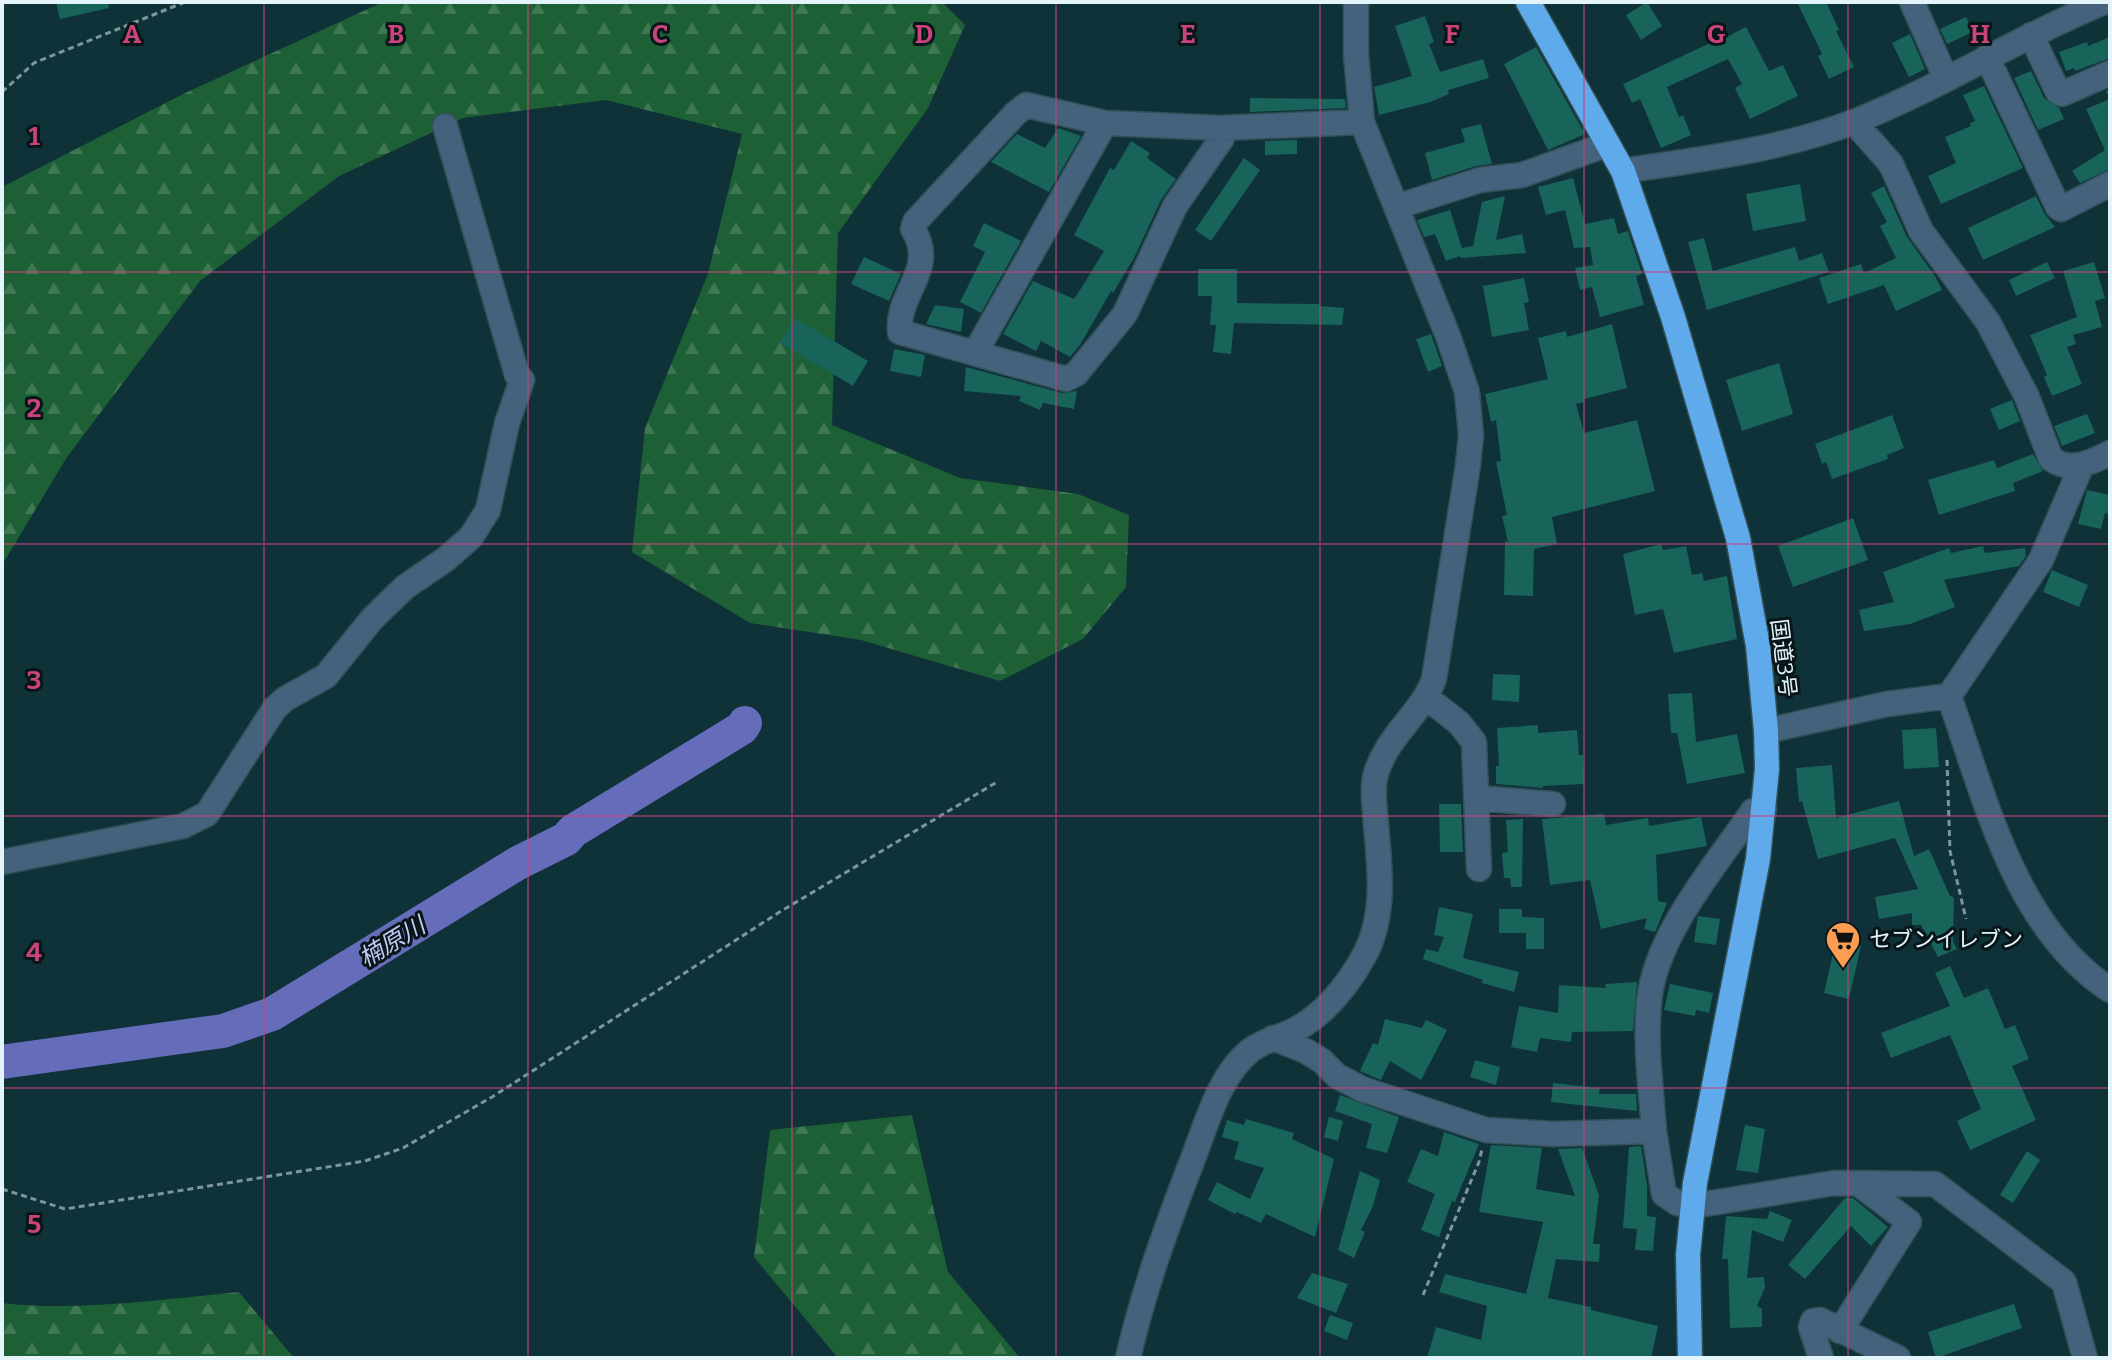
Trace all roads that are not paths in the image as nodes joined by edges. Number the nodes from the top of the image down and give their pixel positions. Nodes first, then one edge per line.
1 (1356, 2) edge
2 (1528, 2) edge
3 (1912, 2) edge
4 (2104, 2) edge
5 (2067, 9) edge
6 (2031, 35) junction
7 (1987, 57) junction
8 (2110, 73) edge
9 (1946, 79) junction
10 (1362, 122) junction
11 (1854, 122) junction
12 (1105, 123) junction
13 (445, 126) dead end
14 (1222, 128) junction
15 (1608, 144) junction
16 (1623, 171) junction
17 (2110, 184) edge
18 (1396, 207) junction
19 (975, 353) junction
20 (2110, 453) edge
21 (2081, 467) junction
22 (1949, 696) junction
23 (1426, 697) junction
24 (1766, 731) junction
25 (1477, 798) junction
26 (1553, 804) dead end
27 (1764, 810) junction
28 (2, 862) edge
29 (1479, 869) dead end
30 (2110, 990) edge
31 (1273, 1038) junction
32 (1654, 1131) junction
33 (1859, 1184) junction
34 (1693, 1206) junction
35 (1840, 1331) junction
36 (1128, 1358) edge
37 (1690, 1358) edge
38 (1821, 1358) edge
39 (1898, 1358) edge
40 (2085, 1358) edge

1 - 10 street
2 - 15 highway, 国道3号
3 - 9 street
4 - 5 street
5 - 6 street
6 - 7 street
6 - 8 street
7 - 9 street
7 - 17 street
9 - 11 street
10 - 14 street
10 - 18 street
11 - 16 street
11 - 21 street
12 - 14 street
12 - 19 street
12 - 19 street
13 - 28 street
14 - 19 street
15 - 16 highway, 国道3号
15 - 18 street
16 - 24 highway, 国道3号
18 - 23 street
20 - 21 street
21 - 22 street
22 - 24 street
22 - 30 street
23 - 25 street
23 - 31 street
24 - 27 highway, 国道3号
25 - 26 street
25 - 29 street
27 - 32 street
27 - 34 highway, 国道3号
31 - 32 street
31 - 36 street
32 - 34 street
33 - 34 street
33 - 35 street
33 - 40 street
34 - 37 highway, 国道3号
35 - 38 street
35 - 39 street

